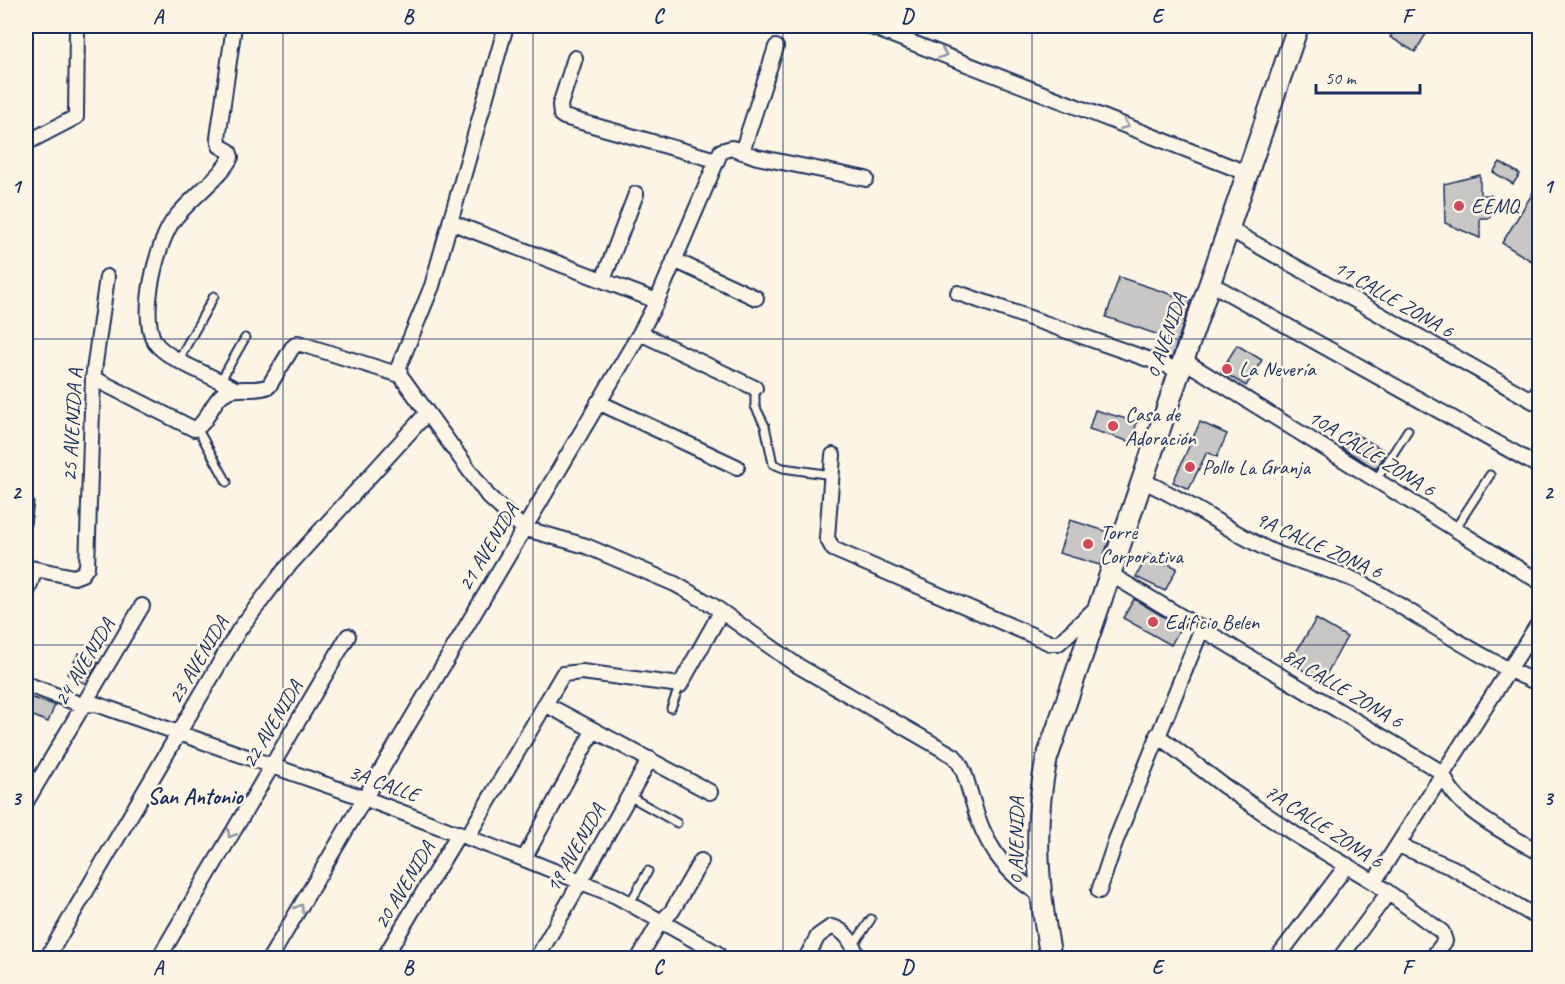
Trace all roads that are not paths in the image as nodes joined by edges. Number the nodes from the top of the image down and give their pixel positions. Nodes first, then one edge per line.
1 (77, 26) edge
2 (234, 26) edge
3 (506, 26) edge
4 (869, 26) edge
5 (1293, 27) edge
6 (776, 47) dead end
7 (575, 58) dead end
8 (26, 143) edge
9 (742, 152) junction
10 (716, 160) junction
11 (1248, 172) junction
12 (866, 179) dead end
13 (636, 194) dead end
14 (450, 222) junction
15 (1229, 229) junction
16 (674, 260) junction
17 (107, 277) dead end
18 (603, 280) junction
19 (1210, 283) junction
20 (958, 293) dead end
21 (214, 296) dead end
22 (756, 298) dead end
23 (657, 301) junction
24 (640, 333) junction
25 (244, 338) dead end
26 (179, 359) junction
27 (1181, 365) junction
28 (400, 375) junction
29 (93, 378) junction
30 (221, 380) junction
31 (1539, 381) edge
32 (233, 388) junction
33 (755, 388) joint
34 (598, 402) junction
35 (1534, 402) edge
36 (427, 412) junction
37 (197, 428) junction
38 (1408, 430) dead end
39 (833, 455) dead end
40 (737, 467) dead end
41 (1539, 467) edge
42 (832, 475) junction
43 (1490, 475) dead end
44 (1376, 480) junction
45 (227, 482) dead end
46 (1143, 482) junction
47 (29, 503) dead end
48 (26, 524) edge
49 (523, 528) junction
50 (1455, 529) junction
51 (31, 568) edge
52 (1110, 574) junction
53 (1539, 582) edge
54 (26, 595) edge
55 (142, 606) dead end
56 (1098, 606) junction
57 (721, 612) junction
58 (1539, 621) edge
59 (1202, 628) junction
60 (348, 636) dead end
61 (1508, 671) junction
62 (26, 684) edge
63 (1539, 684) edge
64 (680, 685) junction
65 (545, 704) junction
66 (82, 705) junction
67 (670, 708) dead end
68 (593, 731) junction
69 (180, 732) junction
70 (1157, 735) junction
71 (650, 759) junction
72 (273, 766) junction
73 (1443, 773) junction
74 (29, 788) edge
75 (710, 792) dead end
76 (629, 796) junction
77 (364, 798) junction
78 (26, 802) edge
79 (677, 823) dead end
80 (464, 835) junction
81 (1398, 845) junction
82 (1539, 853) edge
83 (524, 859) junction
84 (702, 861) dead end
85 (1347, 865) junction
86 (648, 871) dead end
87 (580, 882) junction
88 (1374, 882) junction
89 (1099, 891) dead end
90 (1388, 892) junction
91 (1040, 901) junction
92 (630, 903) junction
93 (871, 919) dead end
94 (1539, 919) edge
95 (661, 922) junction
96 (851, 941) junction
97 (717, 953) dead end
98 (857, 956) dead end
99 (47, 958) edge
100 (159, 958) edge
101 (270, 958) edge
102 (384, 958) edge
103 (537, 958) edge
104 (639, 958) edge
105 (806, 958) edge
106 (1038, 958) edge
107 (1051, 958) edge
108 (1276, 958) edge
109 (1340, 958) edge
110 (1432, 958) edge

1 - 8 street
2 - 26 street
3 - 14 street
4 -> 11 street
5 - 11 street, 0 AVENIDA
6 - 9 street
7 - 10 street
9 - 10 street, 21 AVENIDA
9 - 12 street
10 - 16 street, 21 AVENIDA
11 - 15 street, 0 AVENIDA
13 - 18 street
14 - 18 street
14 - 28 street
15 - 19 street, 0 AVENIDA
15 - 35 street, 11 CALLE ZONA 6
16 - 22 street
16 - 23 street, 21 AVENIDA
17 - 29 street, 25 AVENIDA A
18 - 23 street
19 - 27 street, 0 AVENIDA
19 - 41 street
20 - 27 street, 10A CALLE ZONA 6
21 - 26 lane
23 - 24 street, 21 AVENIDA
24 - 33 street
24 - 34 street, 21 AVENIDA
25 - 30 lane
26 - 30 street
27 - 44 street, 10A CALLE ZONA 6
27 - 46 street, 0 AVENIDA
28 - 32 street
28 - 36 street
29 - 37 street
29 - 51 street, 25 AVENIDA A
30 - 32 street
31 - 35 lane
32 - 37 street
33 - 42 lane
34 - 40 street
34 - 49 street, 21 AVENIDA
36 - 49 street
36 - 69 street, 23 AVENIDA
37 - 45 lane
38 - 44 lane
39 - 42 street
42 - 56 street
43 - 50 lane
44 - 50 street, 10A CALLE ZONA 6
46 - 52 street, 0 AVENIDA
46 - 61 street, 9A CALLE ZONA 6
47 - 48 lane
49 - 57 street
49 - 77 street, 21 AVENIDA
50 - 53 street, 10A CALLE ZONA 6
51 - 54 street
52 - 56 street, 0 AVENIDA
52 - 59 street, 8A CALLE ZONA 6
55 - 66 street, 24 AVENIDA
56 - 91 street, 0 AVENIDA
57 - 64 street
57 - 91 street
58 - 61 street
59 - 70 street
59 - 73 street, 8A CALLE ZONA 6
60 - 72 street, 22 AVENIDA
61 - 63 street, 9A CALLE ZONA 6
61 - 73 street
62 - 66 street, 3A CALLE
64 - 65 street, 20 AVENIDA
64 - 67 lane
65 - 68 street
65 - 80 street, 20 AVENIDA
66 - 69 street, 3A CALLE
66 - 74 street, 24 AVENIDA
68 - 71 street
68 - 83 street
69 - 72 street, 3A CALLE
69 - 99 street, 23 AVENIDA
70 - 85 street, 7A CALLE ZONA 6
70 - 89 street
71 - 75 street
71 - 76 street, 19 AVENIDA
72 - 77 street, 3A CALLE
72 -> 100 street, 22 AVENIDA
73 - 81 street
73 - 82 street, 8A CALLE ZONA 6
74 - 78 street, 24 AVENIDA
76 - 79 lane
76 - 87 street, 19 AVENIDA
77 - 80 street, 3A CALLE
101 -> 77 street, 21 AVENIDA
80 - 83 street, 3A CALLE
80 - 102 street, 20 AVENIDA
81 - 88 street
81 - 94 street
83 - 87 street, 3A CALLE
84 - 95 street
85 - 88 street, 7A CALLE ZONA 6
85 - 108 street
86 - 92 lane
87 - 92 street, 3A CALLE
87 - 103 street, 19 AVENIDA
88 - 90 street, 7A CALLE ZONA 6
90 - 109 street
90 - 110 street, 7A CALLE ZONA 6
91 - 106 street, 0 AVENIDA
91 - 107 street, 0 AVENIDA
92 - 95 street, 3A CALLE
93 - 96 lane
95 - 97 street, 3A CALLE
95 - 104 street
96 - 98 street
96 - 105 street

